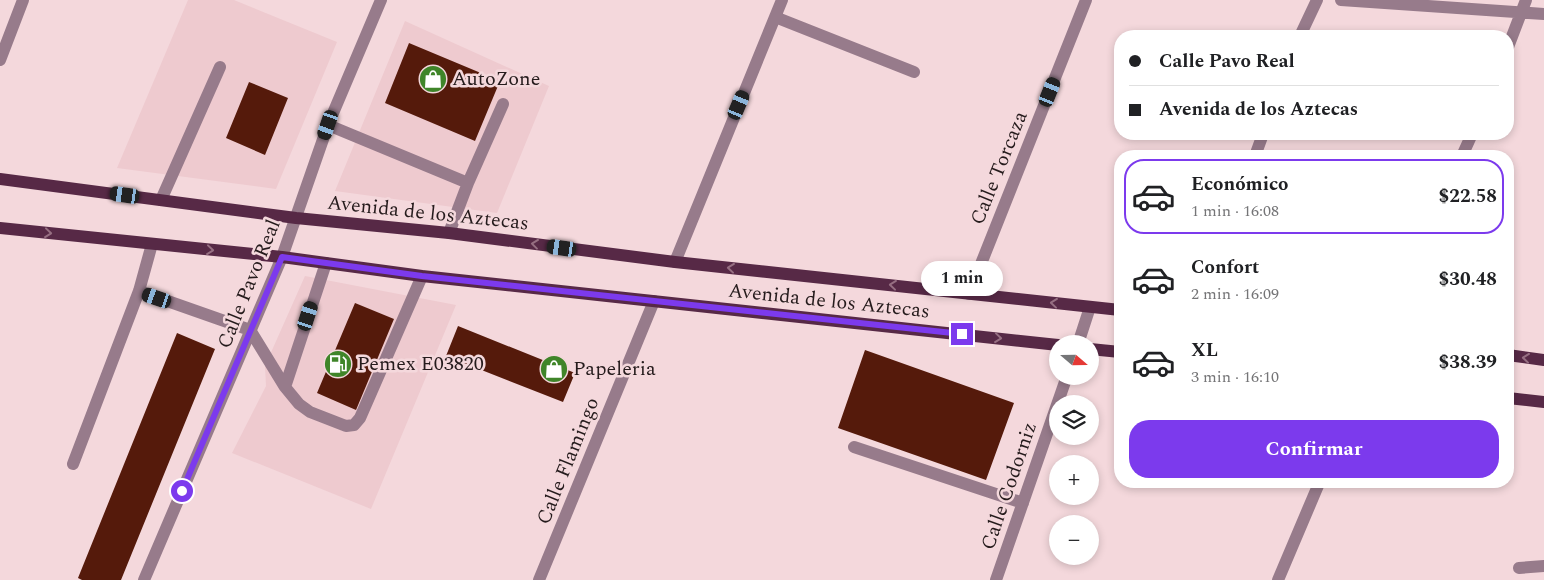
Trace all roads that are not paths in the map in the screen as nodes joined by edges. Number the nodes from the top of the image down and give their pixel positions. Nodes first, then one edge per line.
1 (23, 0) edge
2 (380, 0) edge
3 (782, 0) edge
4 (1086, 0) edge
5 (1318, 0) edge
6 (1341, 0) edge
7 (1524, 6) edge
8 (1544, 14) edge
9 (775, 17) junction
10 (1303, 30) edge
11 (1514, 32) edge
12 (0, 60) edge
13 (220, 67) dead end
14 (914, 72) dead end
15 (502, 104) dead end
16 (328, 125) junction
17 (0, 179) edge
18 (468, 184) junction
19 (161, 200) junction
20 (296, 218) junction
21 (0, 228) edge
22 (449, 233) junction
23 (152, 244) junction
24 (282, 257) junction
25 (674, 262) junction
26 (326, 263) junction
27 (422, 276) junction
28 (139, 291) junction
29 (969, 294) junction
30 (654, 301) junction
31 (1090, 307) junction
32 (1114, 309) edge
33 (250, 330) junction
34 (1081, 335) edge
35 (1049, 344) edge
36 (1099, 349) edge
37 (1114, 351) edge
38 (1514, 357) edge
39 (1544, 360) edge
40 (1064, 385) edge
41 (285, 386) junction
42 (1514, 399) edge
43 (1544, 402) edge
44 (854, 447) dead end
45 (73, 464) dead end
46 (1317, 488) edge
47 (1023, 502) junction
48 (1544, 566) edge
49 (1519, 568) dead end
50 (144, 580) edge
51 (539, 580) edge
52 (996, 580) edge
53 (1278, 580) edge

1 - 12 street
2 - 16 street, Calle Pavo Real
3 - 9 street
4 - 29 street, Calle Torcaza
5 - 10 street
6 - 7 street
7 - 8 street
7 - 11 street
9 - 14 street
9 - 25 street
13 - 19 street
15 - 18 street
16 - 18 street
16 - 20 street, Calle Pavo Real
17 - 19 main road, Avenida de los Aztecas
18 - 22 street
19 - 20 main road, Avenida de los Aztecas
20 - 22 main road, Avenida de los Aztecas
20 - 24 street, Calle Pavo Real
21 -> 23 main road, Avenida de los Aztecas
25 -> 22 main road, Avenida de los Aztecas
23 -> 24 main road, Avenida de los Aztecas
23 - 28 street
24 - 26 main road, Avenida de los Aztecas
24 - 33 street, Calle Pavo Real
29 -> 25 main road, Avenida de los Aztecas
26 - 27 main road, Avenida de los Aztecas
26 - 41 street
27 - 30 main road, Avenida de los Aztecas
27 - 41 street
28 - 33 street
28 - 45 street
31 -> 29 main road, Avenida de los Aztecas
30 -> 35 main road, Avenida de los Aztecas
30 - 51 street, Calle Flamingo
31 - 32 main road, Avenida de los Aztecas
31 - 34 street
33 - 41 street
33 - 50 street, Calle Pavo Real
36 - 37 main road
39 -> 38 main road
40 - 47 street, Calle Codorniz
42 - 43 main road
44 - 47 street
46 - 53 street
47 - 52 street, Calle Codorniz
48 - 49 street

